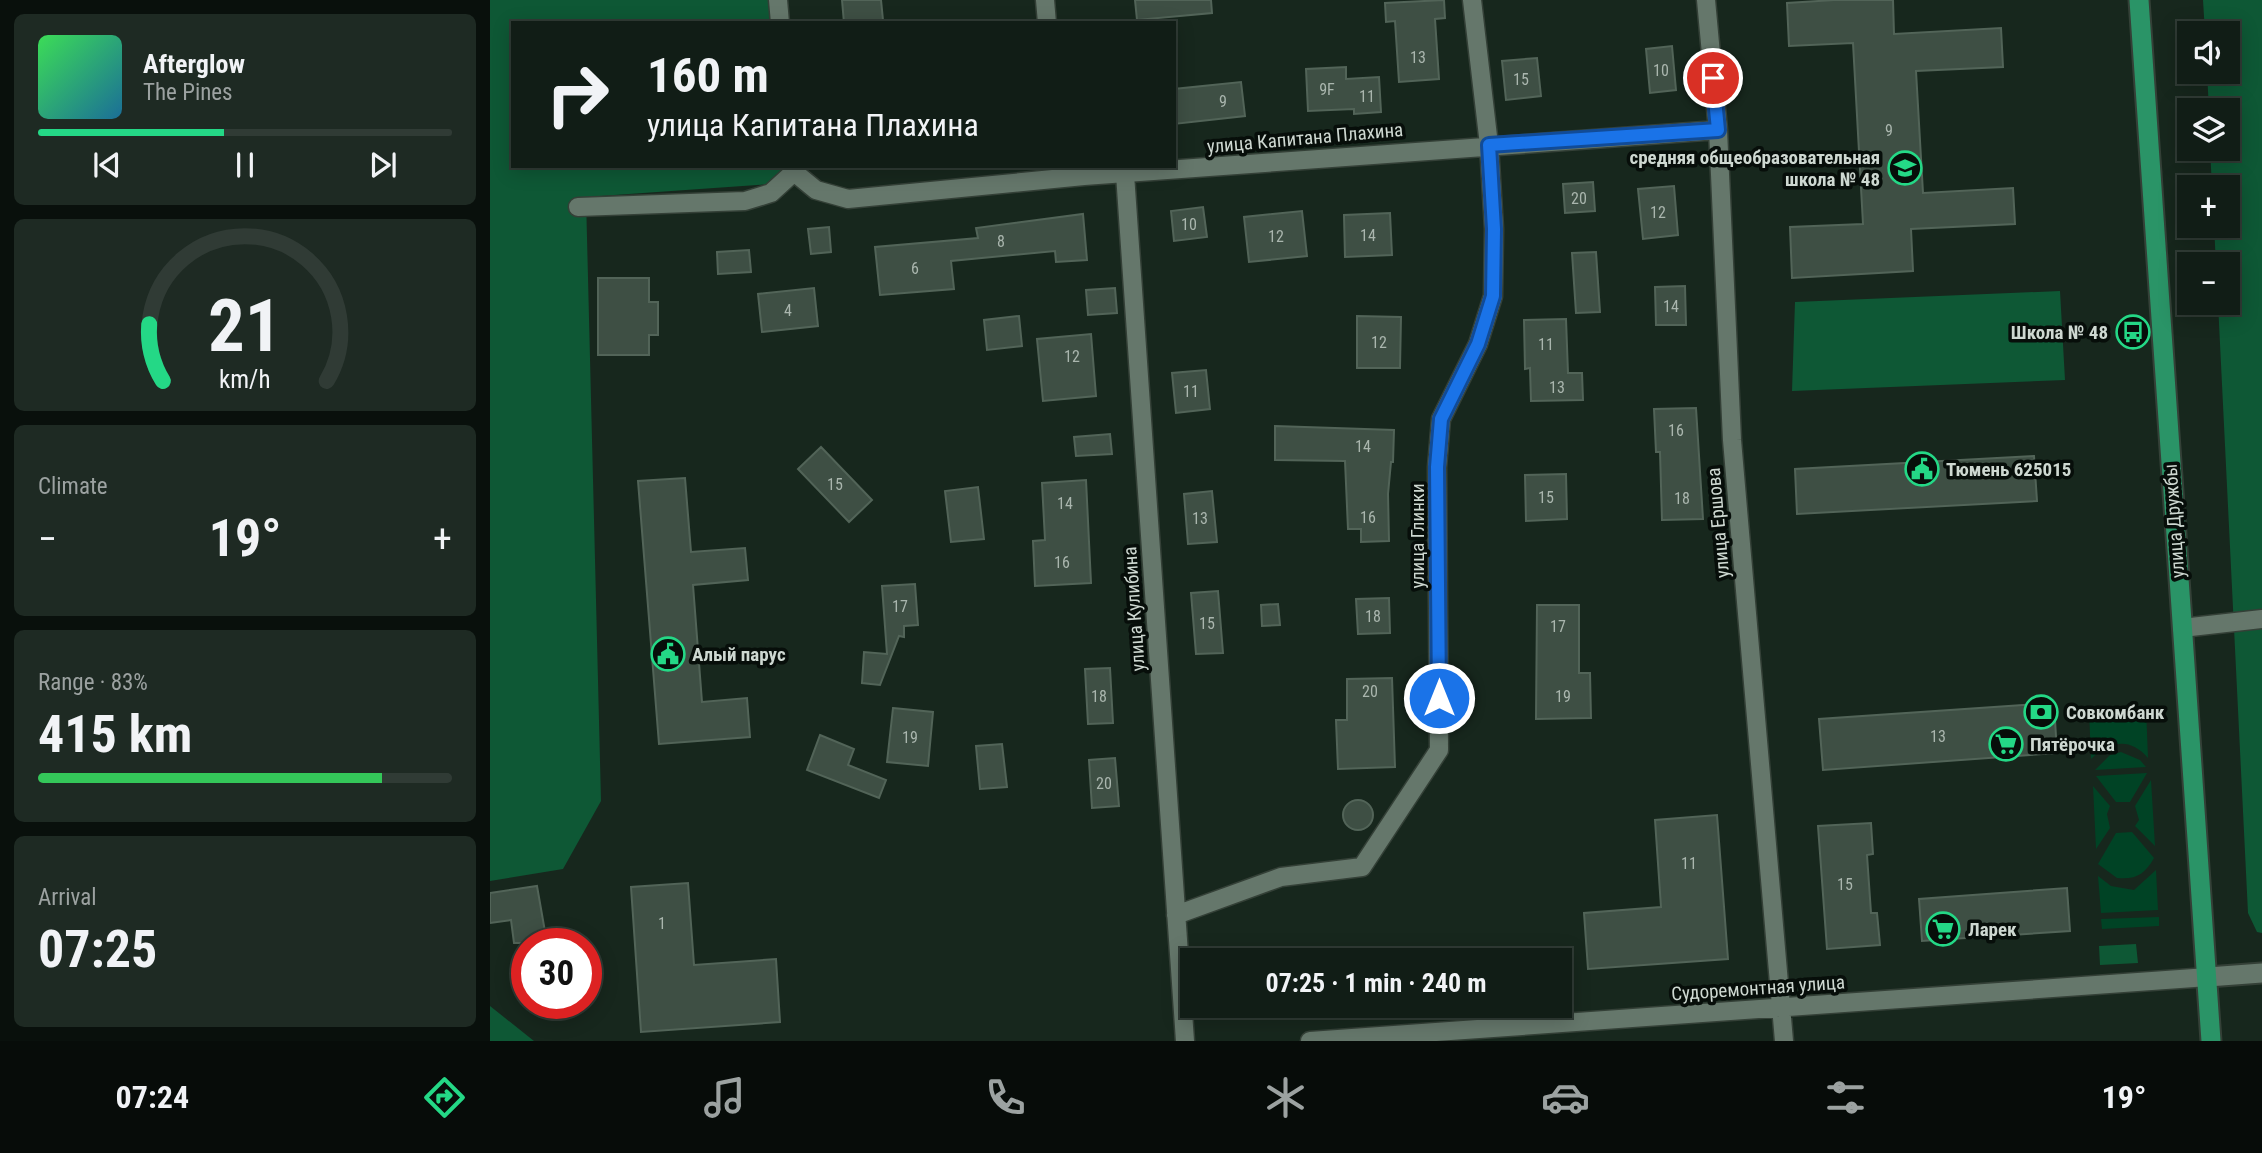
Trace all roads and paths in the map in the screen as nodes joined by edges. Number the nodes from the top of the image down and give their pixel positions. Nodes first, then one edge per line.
1 (778, 0) edge
2 (1045, 0) edge
3 (1472, 0) edge
4 (1706, 0) edge
5 (2139, 0) edge
6 (780, 21) edge
7 (1047, 21) edge
8 (1718, 130) junction
9 (1489, 145) junction
10 (793, 169) edge
11 (1081, 171) edge
12 (1125, 174) junction
13 (578, 207) dead end
14 (2262, 619) edge
15 (2182, 628) junction
16 (1176, 915) junction
17 (2262, 973) edge
18 (2208, 977) junction
19 (1782, 1007) junction
20 (1185, 1041) edge
21 (1310, 1041) edge
22 (1784, 1041) edge
23 (2211, 1041) edge

1 - 6 street
2 - 7 street
3 - 9 street, улица Глинки
4 - 8 street, улица Ершова
5 - 15 main road, улица Дружбы
8 - 9 street, улица Капитана Плахина
8 - 19 street, улица Ершова
9 - 12 street, улица Капитана Плахина
9 - 16 street, улица Глинки
10 - 11 street, улица Капитана Плахина
10 - 13 street, улица Капитана Плахина
11 - 12 street, улица Капитана Плахина
12 - 16 street, улица Кулибина
14 - 15 street
15 - 18 main road, улица Дружбы
16 - 20 street, улица Кулибина
17 - 18 street
18 - 19 street, Судоремонтная улица
18 - 23 main road, улица Дружбы
19 - 21 street, Судоремонтная улица
19 - 22 street, улица Ершова

